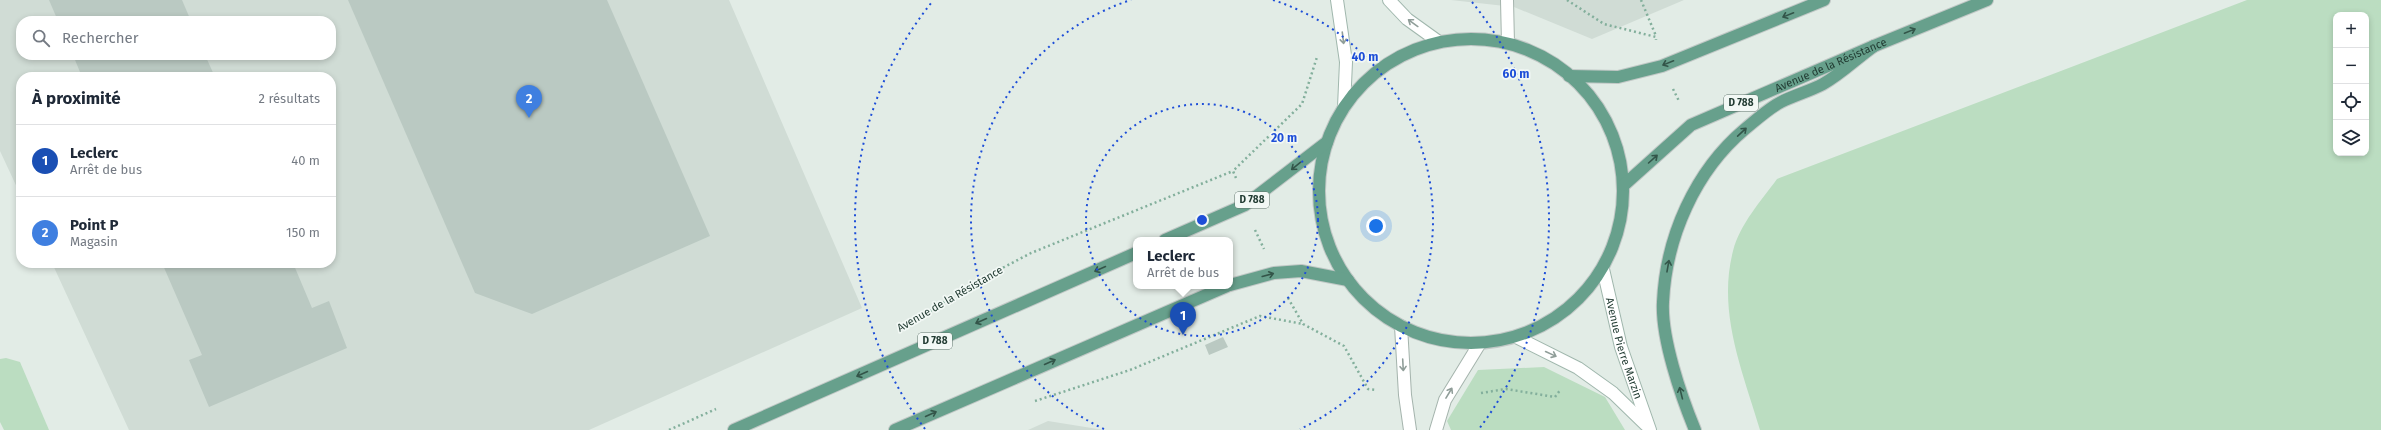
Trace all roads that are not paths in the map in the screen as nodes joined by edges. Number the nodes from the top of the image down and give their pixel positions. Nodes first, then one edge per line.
1 (1337, 0) edge
2 (1389, 0) edge
3 (1507, 0) edge
4 (1824, 0) edge
5 (1987, 0) edge
6 (1439, 42) junction
7 (1508, 43) junction
8 (1874, 46) junction
9 (1570, 76) junction
10 (1344, 107) junction
11 (1327, 142) junction
12 (1624, 185) junction
13 (1172, 237) edge
14 (1133, 254) edge
15 (1604, 269) junction
16 (1348, 280) junction
17 (1233, 284) edge
18 (1220, 289) edge
19 (1401, 326) junction
20 (1516, 337) junction
21 (1480, 343) junction
22 (1649, 429) edge
23 (734, 430) edge
24 (896, 430) edge
25 (1410, 430) edge
26 (1436, 430) edge
27 (1695, 430) edge

1 -> 10 main road
6 -> 2 main road
3 - 7 main road
4 -> 9 main road
8 -> 5 main road, Avenue de la Résistance / D 788
6 - 7 main road
6 - 10 main road
7 - 9 main road
12 -> 8 main road, Avenue de la Résistance / D 788
27 -> 8 main road
9 - 12 main road
10 - 11 main road
11 -> 13 main road, D 788
11 - 16 main road
12 - 15 main road
14 -> 23 main road, D 788
15 - 20 main road
15 - 22 main road, Avenue Pierre Marzin
17 -> 16 main road
16 - 19 main road
24 -> 18 main road
19 - 21 main road
19 -> 25 main road
20 - 21 main road
20 -> 22 main road, Avenue Pierre Marzin
26 -> 21 main road

